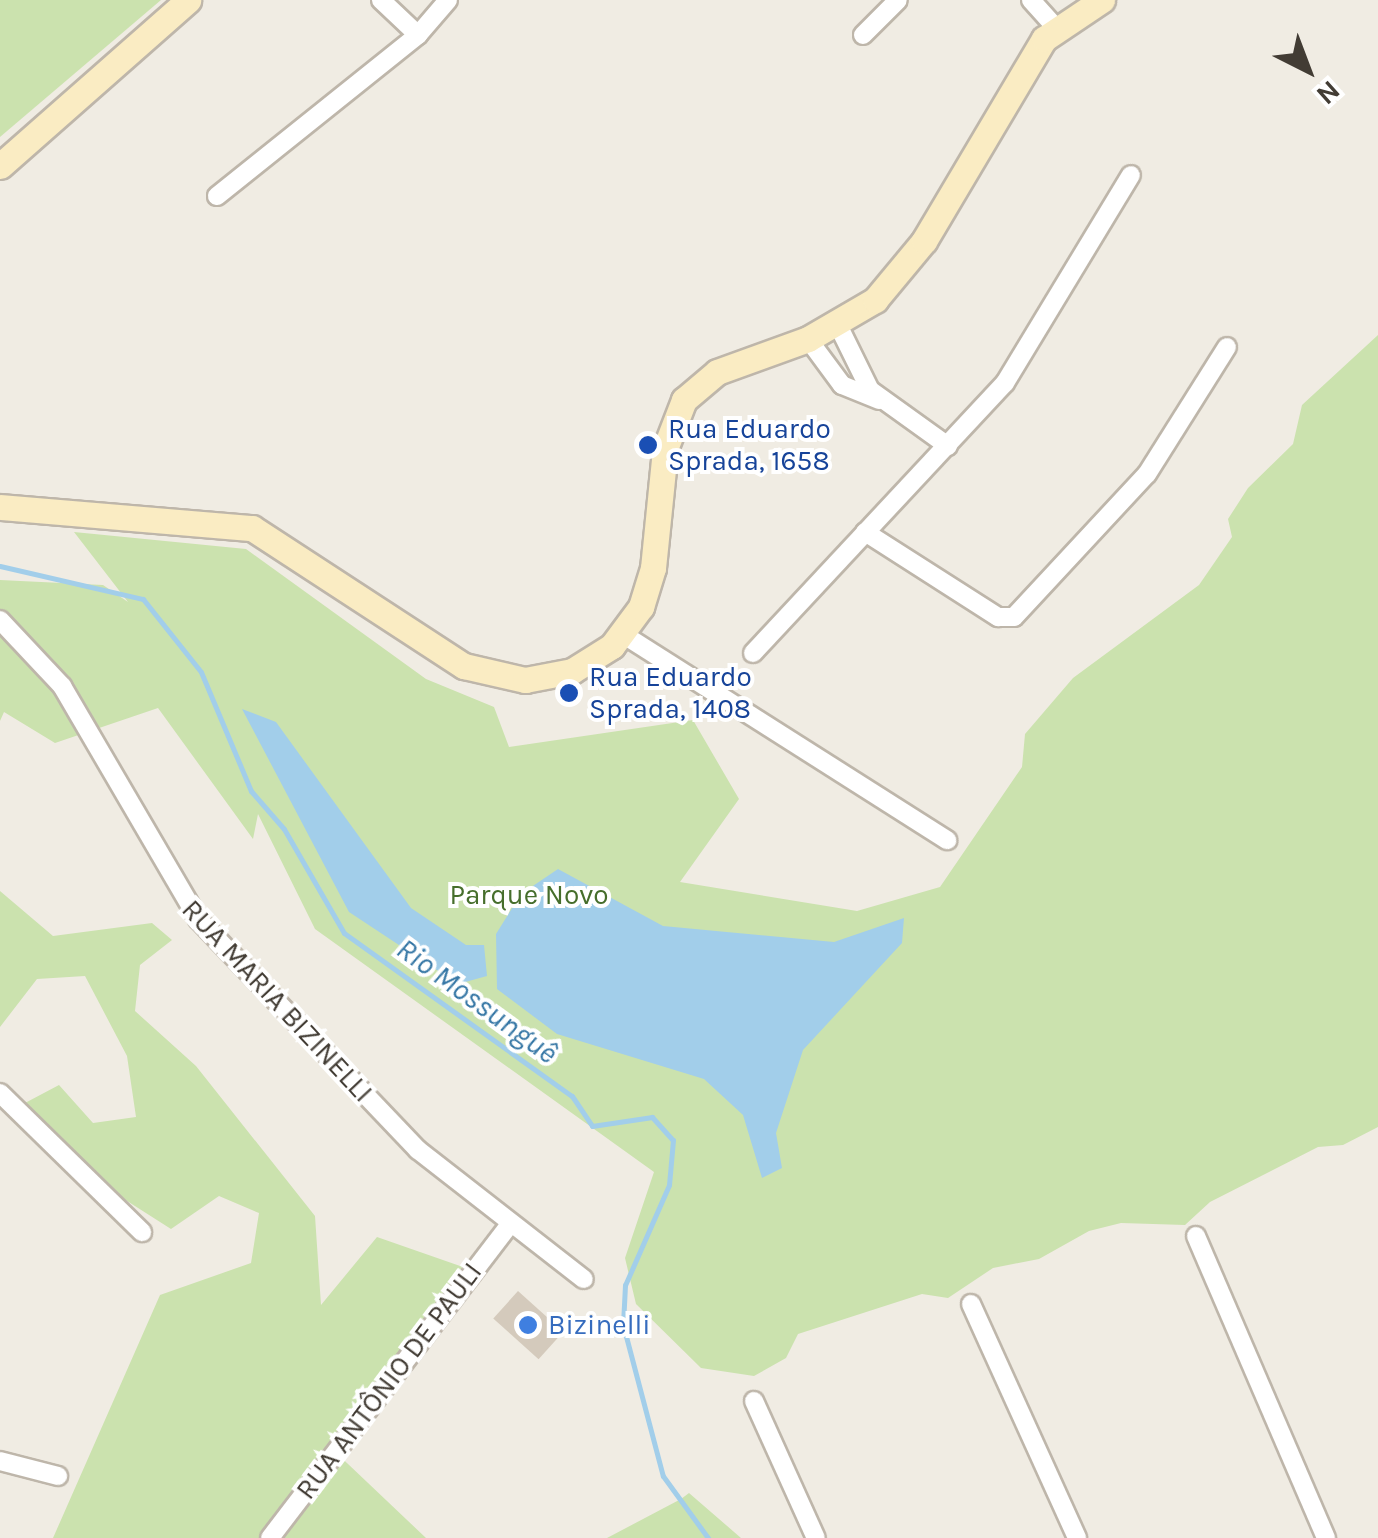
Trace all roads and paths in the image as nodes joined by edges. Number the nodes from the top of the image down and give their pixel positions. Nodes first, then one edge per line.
1 (188, 0) edge
2 (381, 0) edge
3 (448, 0) edge
4 (898, 0) edge
5 (1031, 0) edge
6 (1045, 0) edge
7 (1102, 0) edge
8 (1059, 24) junction
9 (863, 34) dead end
10 (418, 35) junction
11 (0, 166) edge
12 (1131, 174) dead end
13 (217, 196) dead end
14 (838, 325) junction
15 (808, 339) junction
16 (1227, 346) dead end
17 (880, 400) junction
18 (948, 446) junction
19 (0, 507) edge
20 (865, 532) junction
21 (0, 620) edge
22 (624, 636) junction
23 (753, 652) dead end
24 (946, 840) dead end
25 (0, 1093) edge
26 (509, 1225) junction
27 (142, 1232) dead end
28 (1196, 1236) dead end
29 (584, 1280) dead end
30 (971, 1304) dead end
31 (754, 1401) dead end
32 (0, 1461) edge
33 (58, 1476) dead end
34 (270, 1538) edge
35 (816, 1538) edge
36 (1077, 1538) edge
37 (1326, 1538) edge

1 - 11 main road
2 - 10 street
3 - 10 street
4 - 9 street
5 - 8 street
6 - 8 street
7 - 8 main road
8 - 14 main road
10 - 13 street
12 - 18 street
14 - 15 main road
14 - 17 street
15 - 17 street
15 - 22 main road
16 - 20 street
17 - 18 street
18 - 20 street
19 - 22 main road
20 - 23 street
21 - 26 street, RUA MARIA BIZINELLI
22 - 24 street
25 - 27 street
26 - 29 street, RUA MARIA BIZINELLI
26 - 34 street, RUA ANTÔNIO DE PAULI
28 - 37 street
30 - 36 street
31 - 35 street
32 - 33 street

